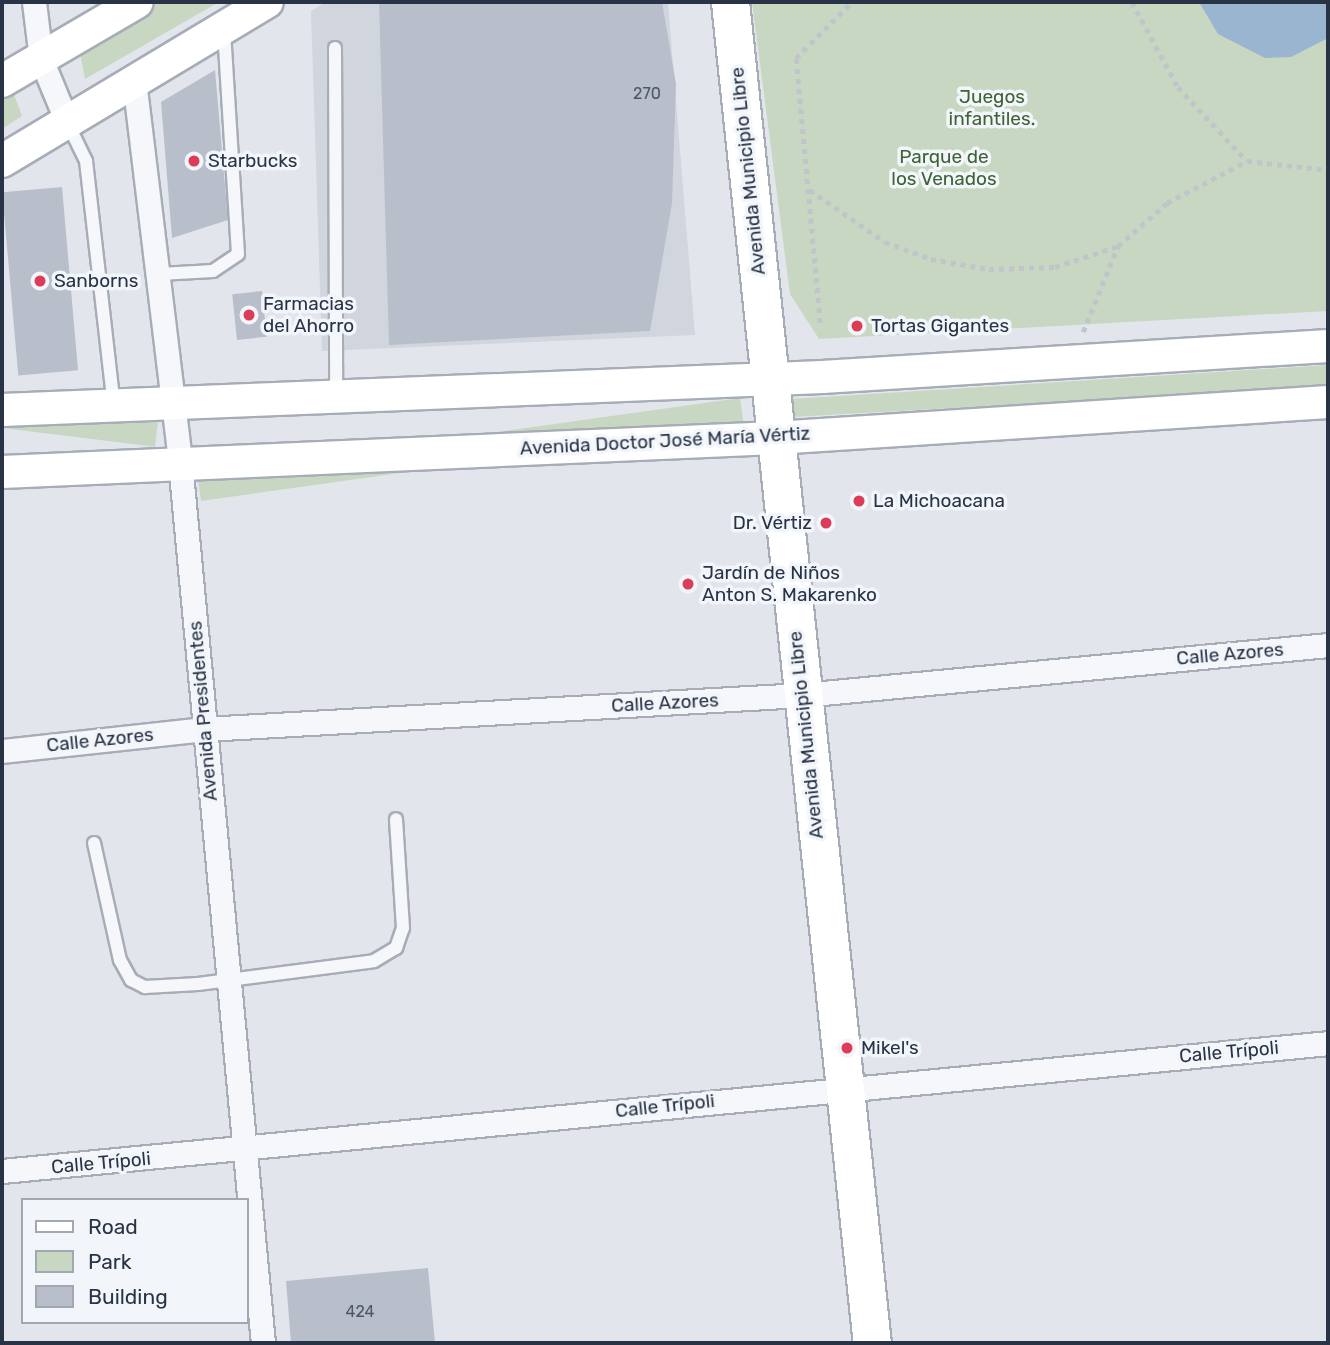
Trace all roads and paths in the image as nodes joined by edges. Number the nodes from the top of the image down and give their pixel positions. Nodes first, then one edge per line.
1 (33, 2) edge
2 (137, 2) edge
3 (267, 2) edge
4 (730, 2) edge
5 (852, 2) edge
6 (1132, 2) edge
7 (224, 27) junction
8 (335, 48) dead end
9 (41, 59) junction
10 (134, 80) junction
11 (2, 81) edge
12 (67, 122) junction
13 (2, 161) edge
14 (1247, 161) junction
15 (1328, 170) edge
16 (809, 190) junction
17 (1118, 246) junction
18 (160, 274) junction
19 (820, 323) dead end
20 (1328, 345) edge
21 (1082, 361) junction
22 (769, 379) junction
23 (336, 392) junction
24 (1328, 401) edge
25 (174, 402) junction
26 (114, 405) junction
27 (2, 410) edge
28 (775, 438) junction
29 (180, 462) junction
30 (2, 472) edge
31 (1328, 645) edge
32 (802, 695) junction
33 (205, 729) junction
34 (2, 751) edge
35 (396, 819) dead end
36 (94, 844) dead end
37 (227, 981) junction
38 (1328, 1043) edge
39 (845, 1088) junction
40 (244, 1150) junction
41 (2, 1171) edge
42 (263, 1343) edge
43 (872, 1343) edge

1 - 9 street
2 - 9 main road
3 - 7 main road
4 - 22 main road, Avenida Municipio Libre
5 - 16 path
6 - 14 path
7 - 10 main road
7 - 18 lane
8 - 23 lane
9 - 11 main road
9 - 12 street
10 - 12 main road
10 - 18 street, Avenida Presidentes
12 - 13 main road
12 - 26 lane
14 - 15 path
14 - 17 path
16 - 17 path
16 - 19 path
17 - 21 path
18 - 25 street, Avenida Presidentes
20 - 21 main road
21 - 22 main road
22 - 23 main road
22 - 28 main road, Avenida Municipio Libre
23 - 25 main road
24 - 28 main road, Avenida Doctor José María Vértiz
25 - 26 main road
25 - 29 street, Avenida Presidentes
26 - 27 main road
28 - 29 main road, Avenida Doctor José María Vértiz
28 - 32 main road, Avenida Municipio Libre
29 - 30 main road, Avenida Doctor José María Vértiz
29 - 33 street, Avenida Presidentes
31 - 32 street, Calle Azores
32 - 33 street, Calle Azores
32 - 39 main road, Avenida Municipio Libre
33 - 34 street, Calle Azores
33 - 37 street, Avenida Presidentes
35 - 37 lane
36 - 37 lane
37 - 40 street, Avenida Presidentes
38 - 39 street, Calle Trípoli
39 - 40 street, Calle Trípoli
39 - 43 main road, Avenida Municipio Libre
40 - 41 street, Calle Trípoli
40 - 42 street, Avenida Presidentes

